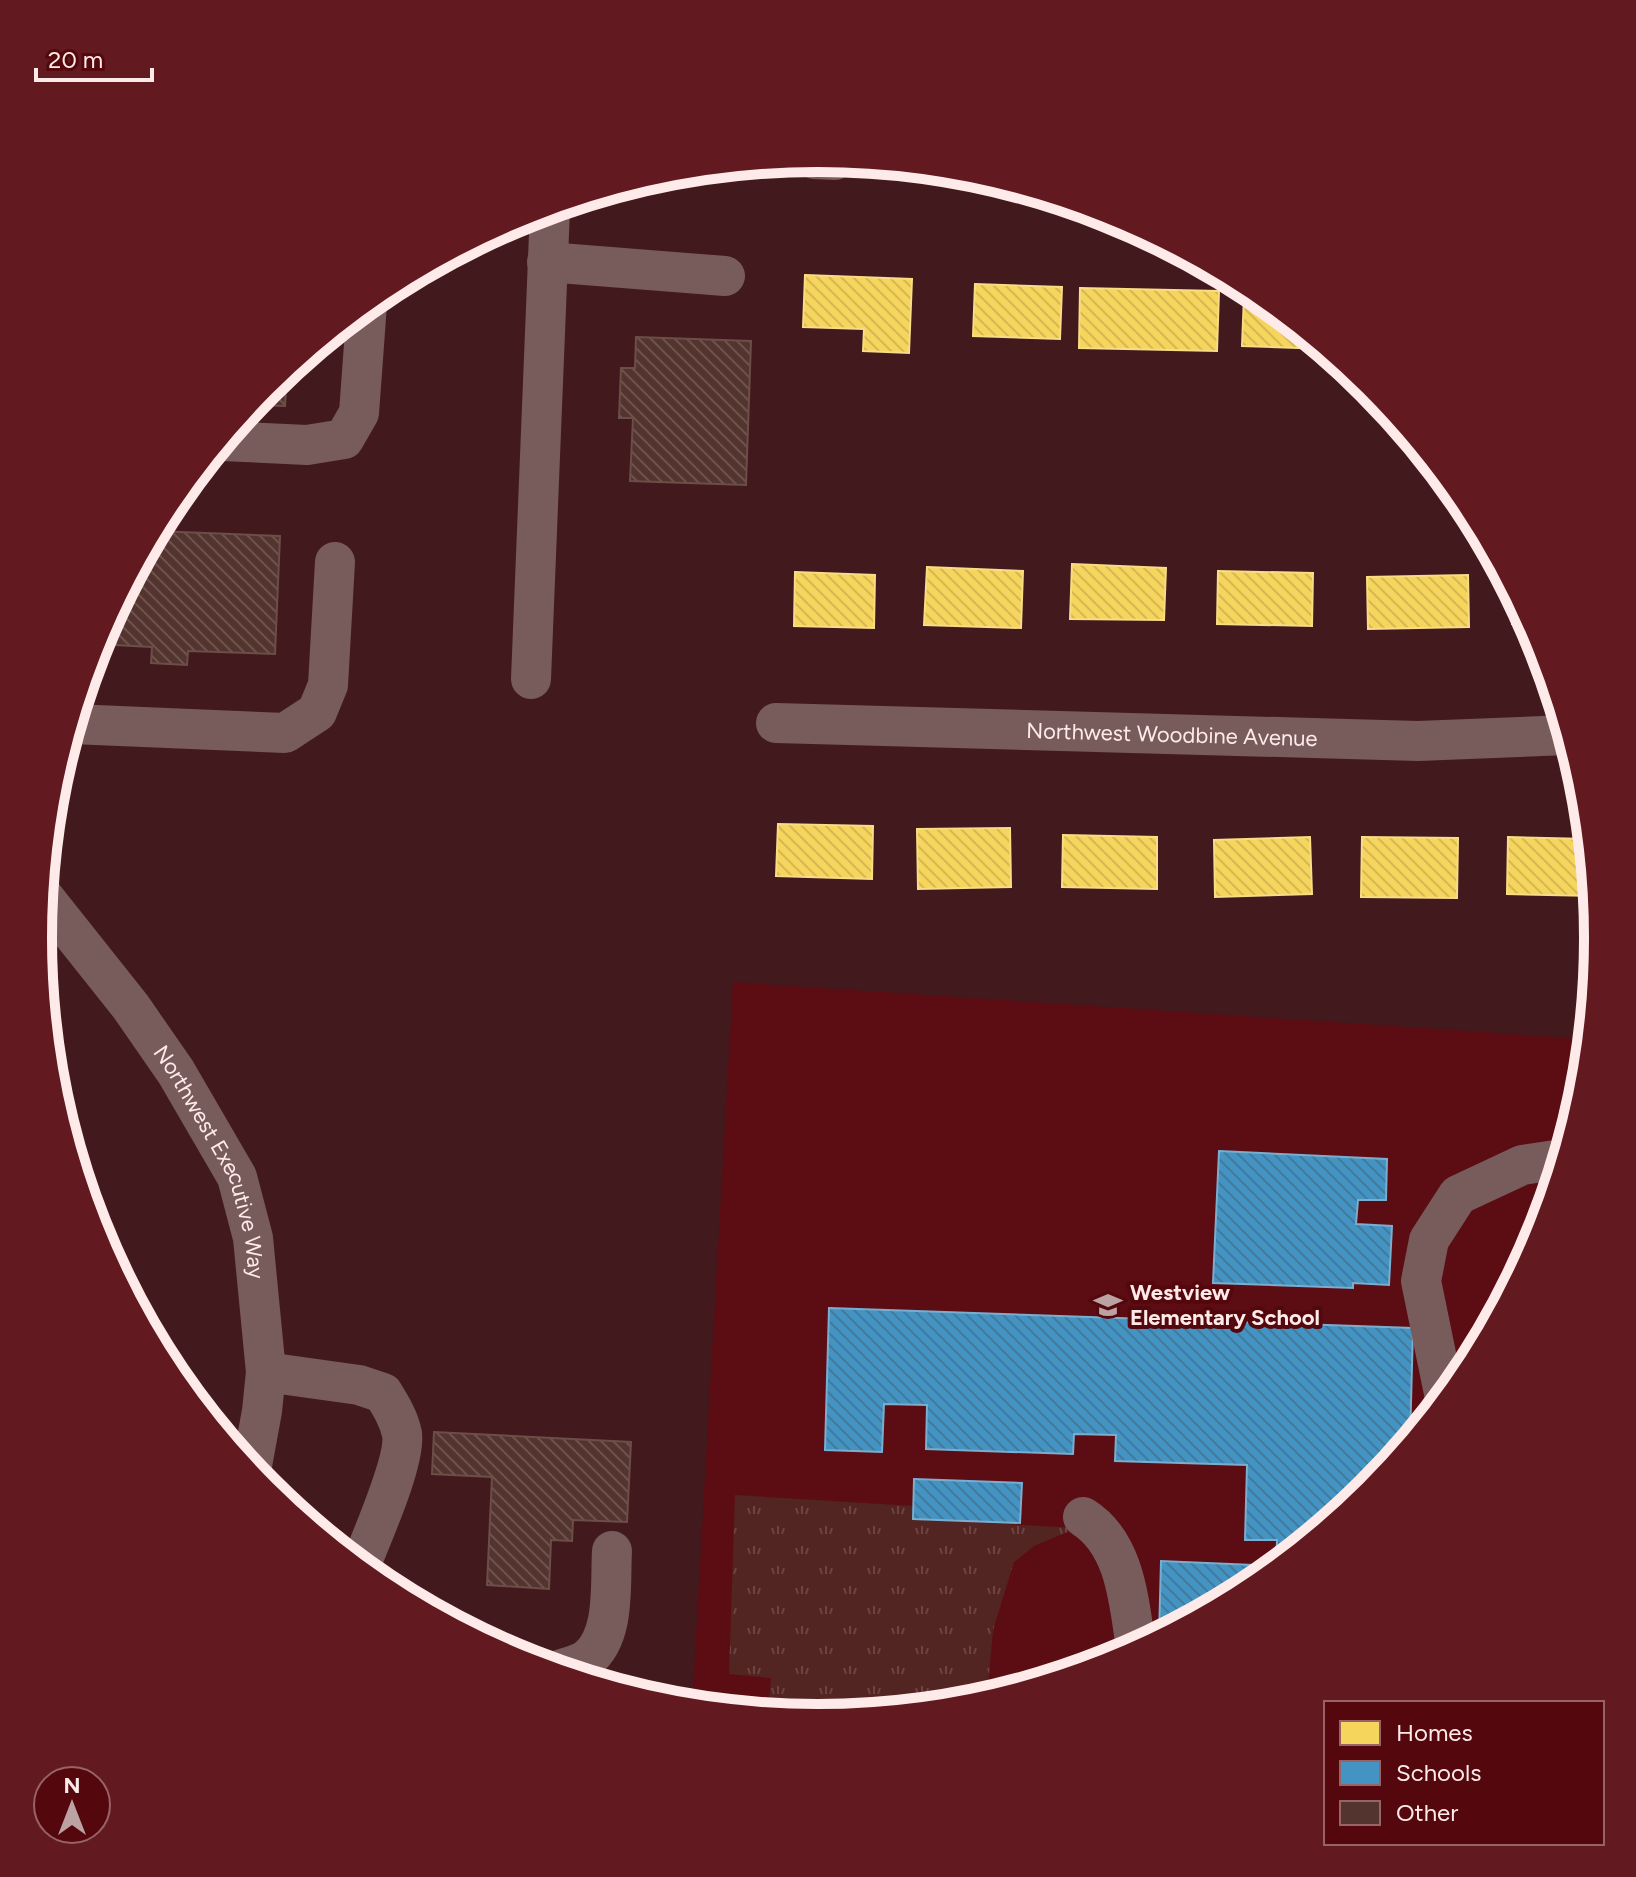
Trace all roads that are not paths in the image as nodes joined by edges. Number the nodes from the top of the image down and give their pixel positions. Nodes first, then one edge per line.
1 (549, 222) edge
2 (547, 262) junction
3 (725, 276) dead end
4 (366, 321) edge
5 (235, 442) edge
6 (335, 562) dead end
7 (531, 679) dead end
8 (776, 723) dead end
9 (83, 724) edge
10 (1557, 735) edge
11 (53, 917) edge
12 (1551, 1161) edge
13 (266, 1372) junction
14 (1442, 1383) edge
15 (254, 1456) edge
16 (1083, 1517) dead end
17 (612, 1551) dead end
18 (364, 1555) edge
19 (1134, 1636) edge
20 (574, 1665) edge

1 - 2 street
2 - 3 street
2 - 7 street
4 - 5 street
6 - 9 street
8 - 10 street, Northwest Woodbine Avenue
11 - 13 street, Northwest Executive Way
12 - 14 street
13 - 15 street, Northwest Executive Way
13 - 18 street
16 - 19 street
17 - 20 street

